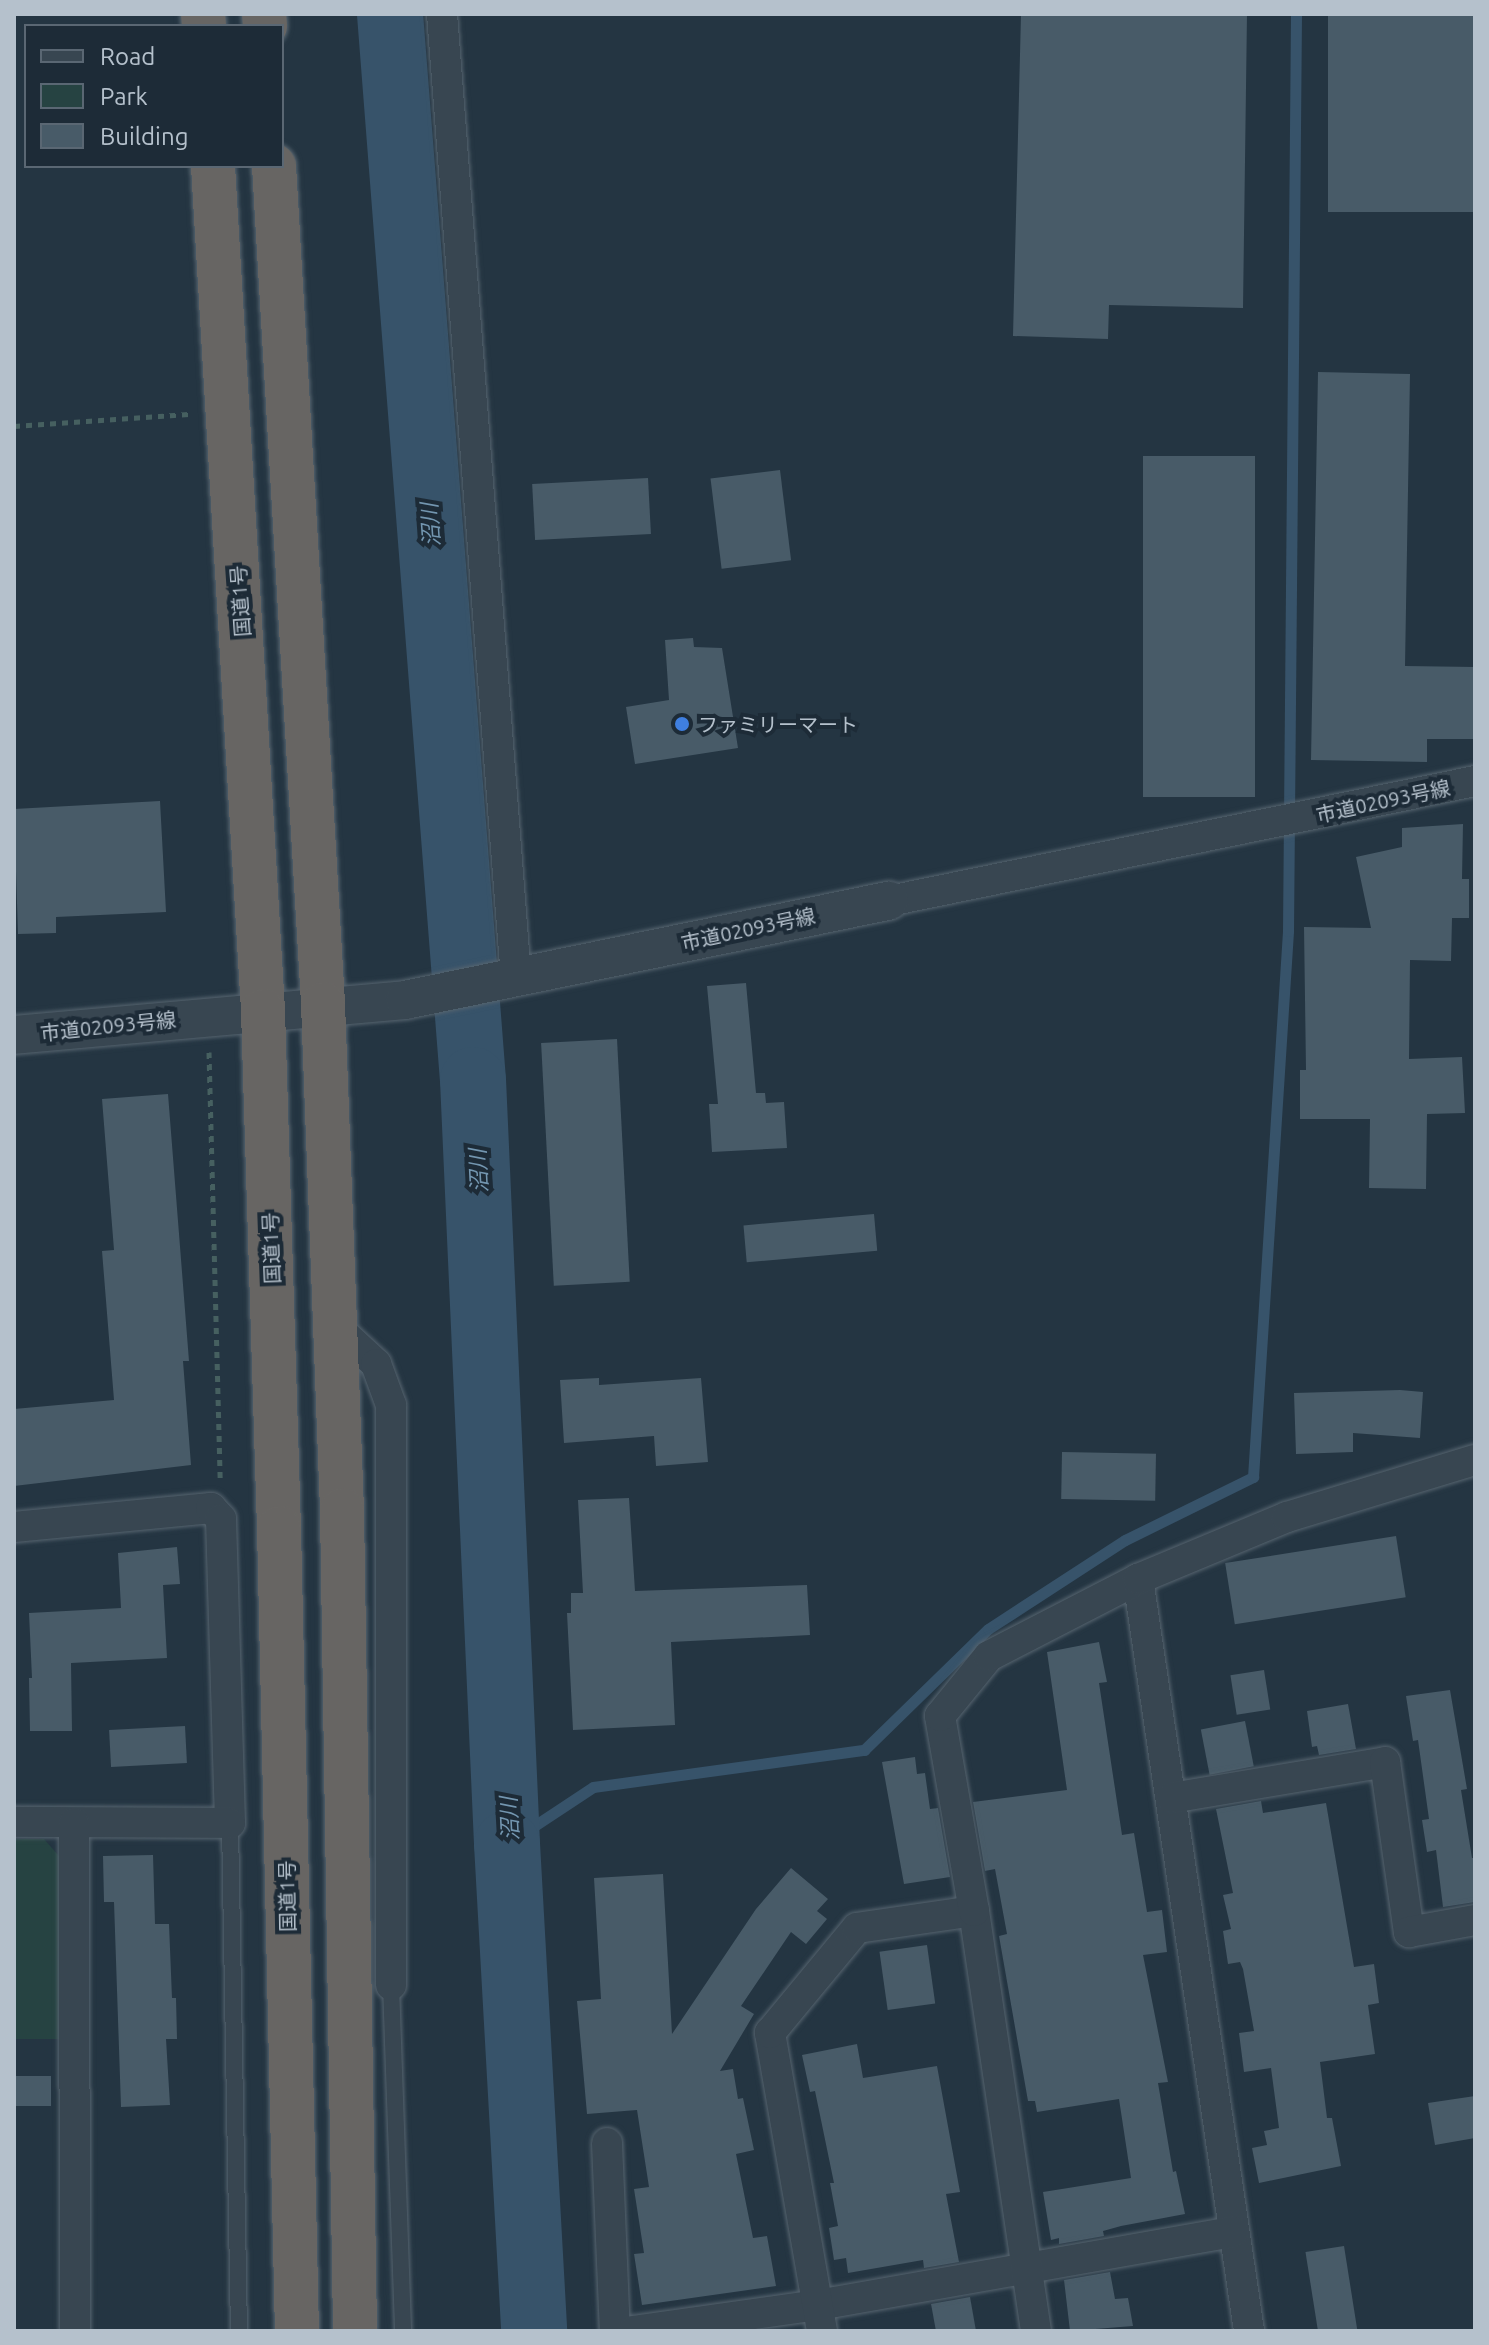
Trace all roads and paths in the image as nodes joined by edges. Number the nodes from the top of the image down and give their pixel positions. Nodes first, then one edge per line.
1 (442, 14) edge
2 (213, 168) edge
3 (274, 168) edge
4 (228, 412) junction
5 (14, 426) edge
6 (1475, 781) edge
7 (889, 901) joint
8 (510, 978) junction
9 (323, 1004) junction
10 (263, 1011) junction
11 (208, 1016) junction
12 (14, 1035) edge
13 (335, 1326) junction
14 (1475, 1460) edge
15 (221, 1519) junction
16 (14, 1527) edge
17 (1138, 1579) junction
18 (1171, 1798) junction
19 (14, 1822) edge
20 (74, 1823) junction
21 (230, 1823) junction
22 (974, 1911) junction
23 (1475, 1920) edge
24 (391, 1985) joint
25 (607, 2143) dead end
26 (1234, 2232) junction
27 (1026, 2268) junction
28 (820, 2318) edge
29 (75, 2331) edge
30 (239, 2331) edge
31 (297, 2331) edge
32 (355, 2331) edge
33 (403, 2331) edge
34 (615, 2331) edge
35 (633, 2331) edge
36 (1036, 2331) edge
37 (1249, 2331) edge

1 - 8 street
2 - 4 highway, 国道1号
3 - 9 highway
4 - 5 path
4 - 10 highway, 国道1号
6 - 7 street, 市道02093号線
7 - 8 street, 市道02093号線
8 - 9 street, 市道02093号線
9 - 10 street, 市道02093号線
9 - 13 highway
10 - 11 street, 市道02093号線
10 - 31 highway, 国道1号
11 - 12 street, 市道02093号線
11 - 15 path
13 - 24 street
13 - 32 highway
14 - 17 street
15 - 16 street
15 - 21 street
17 - 18 street
17 - 22 street
18 - 23 street
18 - 26 street
19 - 20 street
20 - 21 street
20 - 29 street
21 - 30 lane
22 - 27 street
22 - 28 street
24 - 33 lane
25 - 34 street
26 - 27 street
26 - 37 street
27 - 28 street
27 - 36 street
28 - 35 street

